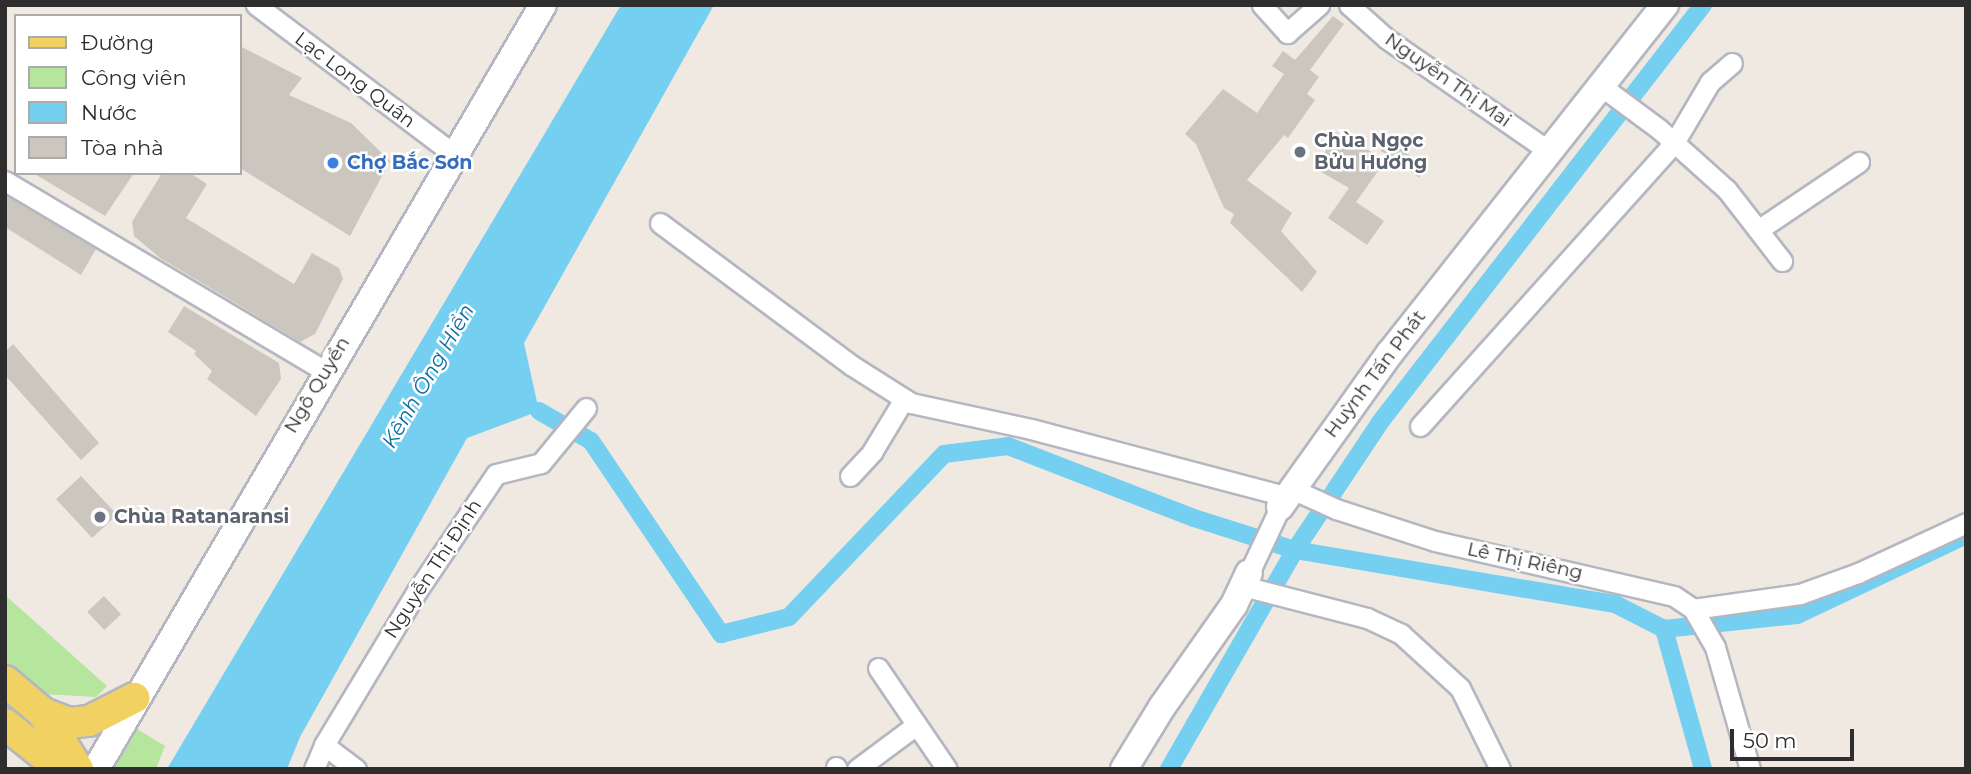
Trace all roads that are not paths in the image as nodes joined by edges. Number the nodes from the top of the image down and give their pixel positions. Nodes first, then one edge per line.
1 (256, 5) edge
2 (543, 5) edge
3 (1262, 5) edge
4 (1319, 5) edge
5 (1349, 5) edge
6 (1665, 5) edge
7 (1732, 63) dead end
8 (1609, 92) junction
9 (1674, 143) junction
10 (1549, 151) junction
11 (455, 155) junction
12 (1859, 162) dead end
13 (5, 181) edge
14 (660, 223) dead end
15 (1758, 230) junction
16 (1782, 261) dead end
17 (325, 370) junction
18 (904, 399) junction
19 (586, 408) dead end
20 (1420, 426) dead end
21 (850, 476) dead end
22 (1289, 496) junction
23 (1966, 523) edge
24 (1251, 583) junction
25 (1699, 617) junction
26 (878, 668) dead end
27 (5, 681) edge
28 (134, 698) junction
29 (43, 713) junction
30 (5, 724) edge
31 (916, 725) junction
32 (324, 745) junction
33 (61, 769) edge
34 (78, 769) edge
35 (96, 769) edge
36 (314, 769) edge
37 (355, 769) edge
38 (857, 769) edge
39 (947, 769) edge
40 (1124, 769) edge
41 (1500, 769) edge
42 (1750, 769) edge

1 - 11 street, Lạc Long Quân
2 - 11 main road, Ngô Quyền
3 - 4 street
5 - 10 street, Nguyễn Thị Mai
6 - 8 main road, Huỳnh Tấn Phát
7 - 9 street
8 - 9 street
8 - 10 main road, Huỳnh Tấn Phát
9 - 15 street
9 - 20 street
10 - 22 main road, Huỳnh Tấn Phát
11 - 17 main road, Ngô Quyền
12 - 15 street
13 - 17 street
14 - 18 street, Lê Thị Riêng
15 - 16 street
17 - 28 main road, Ngô Quyền
18 - 21 street
18 - 22 street, Lê Thị Riêng
19 - 32 street, Nguyễn Thị Định
22 - 24 street, Huỳnh Tấn Phát
22 - 25 street, Lê Thị Riêng
23 - 25 street
24 - 40 main road, Huỳnh Tấn Phát
24 - 41 street
25 - 42 street
26 - 31 street
27 - 29 main road
28 - 29 main road
28 - 35 main road, Ngô Quyền
29 - 34 main road
30 - 33 main road
31 - 38 street
31 - 39 street
32 - 36 street, Nguyễn Thị Định
32 - 37 street

